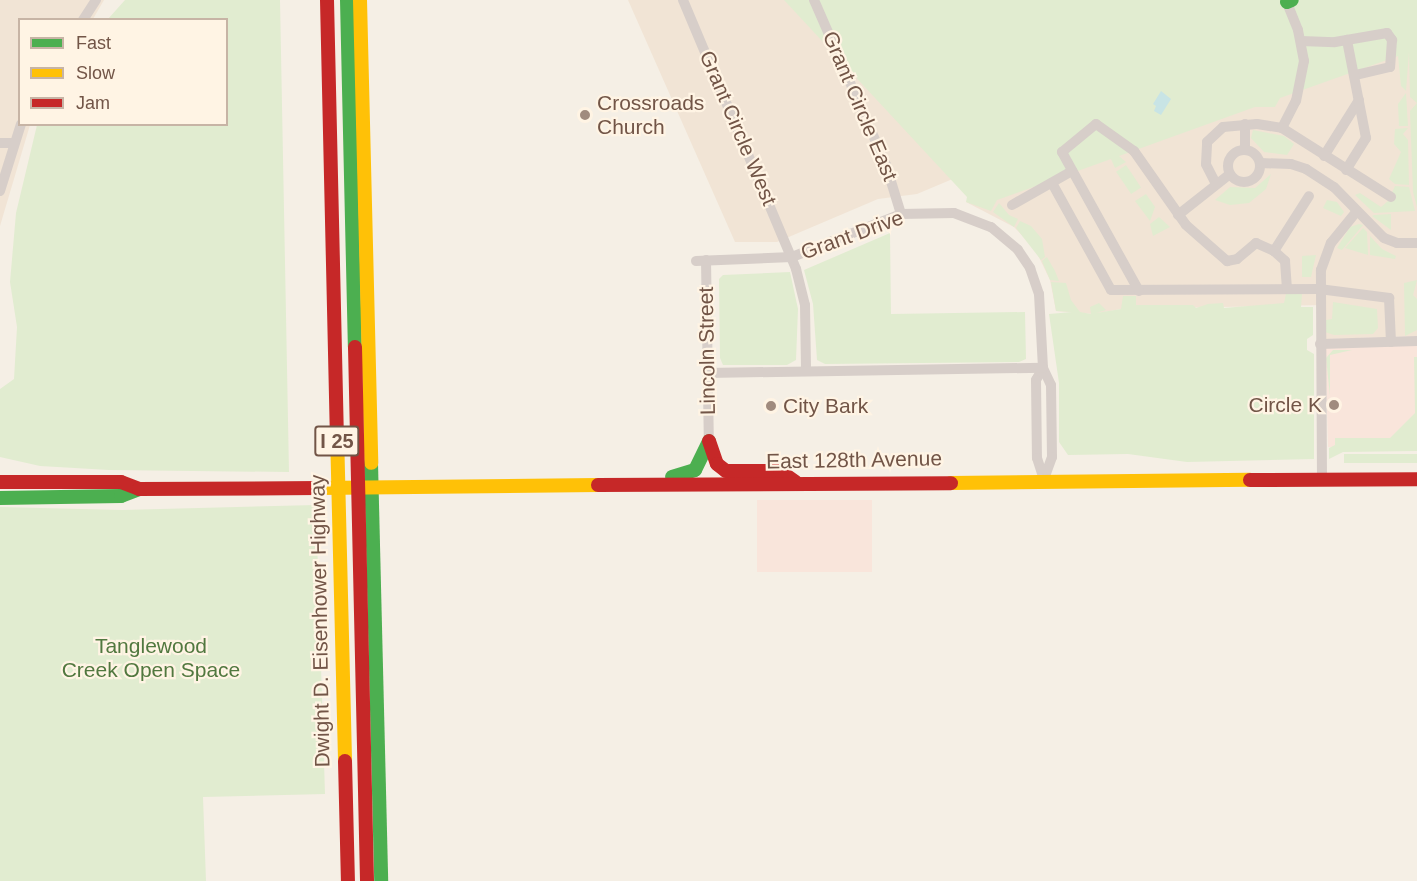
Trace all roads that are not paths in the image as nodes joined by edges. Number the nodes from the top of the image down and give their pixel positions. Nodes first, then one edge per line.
1 (96, 0) edge
2 (327, 0) edge
3 (337, 0) edge
4 (346, 0) edge
5 (360, 0) edge
6 (683, 0) edge
7 (814, 0) edge
8 (1288, 1) edge
9 (84, 18) edge
10 (1347, 40) junction
11 (1301, 41) junction
12 (1354, 75) junction
13 (1359, 100) junction
14 (1245, 124) junction
15 (20, 126) edge
16 (1282, 128) junction
17 (0, 143) edge
18 (14, 143) junction
19 (1245, 150) junction
20 (1324, 156) junction
21 (1260, 163) junction
22 (1346, 170) junction
23 (1072, 171) junction
24 (1230, 174) junction
25 (1052, 183) junction
26 (1216, 184) junction
27 (0, 191) edge
28 (1309, 196) dead end
29 (1390, 197) dead end
30 (1012, 205) dead end
31 (1357, 211) junction
32 (901, 214) junction
33 (1179, 215) junction
34 (1417, 243) edge
35 (1274, 251) junction
36 (792, 257) junction
37 (701, 261) joint
38 (1287, 289) junction
39 (1319, 289) junction
40 (1138, 291) junction
41 (1417, 341) edge
42 (1391, 342) junction
43 (1320, 344) junction
44 (1043, 368) junction
45 (806, 372) junction
46 (707, 373) junction
47 (709, 441) junction
48 (1417, 478) edge
49 (1044, 479) junction
50 (1322, 480) junction
51 (796, 482) junction
52 (0, 483) edge
53 (639, 484) junction
54 (139, 489) junction
55 (0, 498) edge
56 (348, 881) edge
57 (357, 881) edge
58 (367, 881) edge
59 (381, 881) edge

1 - 9 street
2 - 56 main road, Dwight D. Eisenhower Highway / I 25
3 - 57 main road
4 - 58 main road
5 - 59 main road, I 25
6 - 36 street, Grant Circle West
7 - 32 street, Grant Circle East
8 - 11 street
10 - 11 street
10 - 12 street
10 - 12 street
11 - 16 street
12 - 13 street
13 - 20 street
13 - 22 street
14 - 16 street
14 - 19 street
14 - 26 street
15 - 18 street
16 - 20 street
17 - 18 street
18 - 27 street
19 - 21 street
19 - 24 street
20 - 22 street
21 - 24 street
21 - 31 street
22 - 29 street
23 - 25 street
23 - 33 street
23 - 40 street
24 - 26 street
25 - 30 street
25 - 40 street
26 - 33 street
28 - 35 street
31 - 34 street
31 - 39 street
32 - 36 street, Grant Drive
32 - 44 street, Grant Drive
33 - 35 street
35 - 38 street
36 - 37 street, Grant Drive
36 - 45 street, Grant Circle West
37 - 46 street, Lincoln Street
38 - 39 street
38 - 40 street
39 - 42 street
39 - 43 street
41 - 42 street
42 - 43 street
43 - 50 street
44 - 45 street
44 - 49 street, Grant Drive
45 - 46 street
46 - 47 street, Lincoln Street
47 - 51 main road
47 - 53 main road
48 - 50 main road, East 128th Avenue
49 - 50 main road, East 128th Avenue
49 - 51 main road, East 128th Avenue
51 - 53 main road, East 128th Avenue
52 - 54 main road
53 - 54 main road, East 128th Avenue
54 - 55 main road

